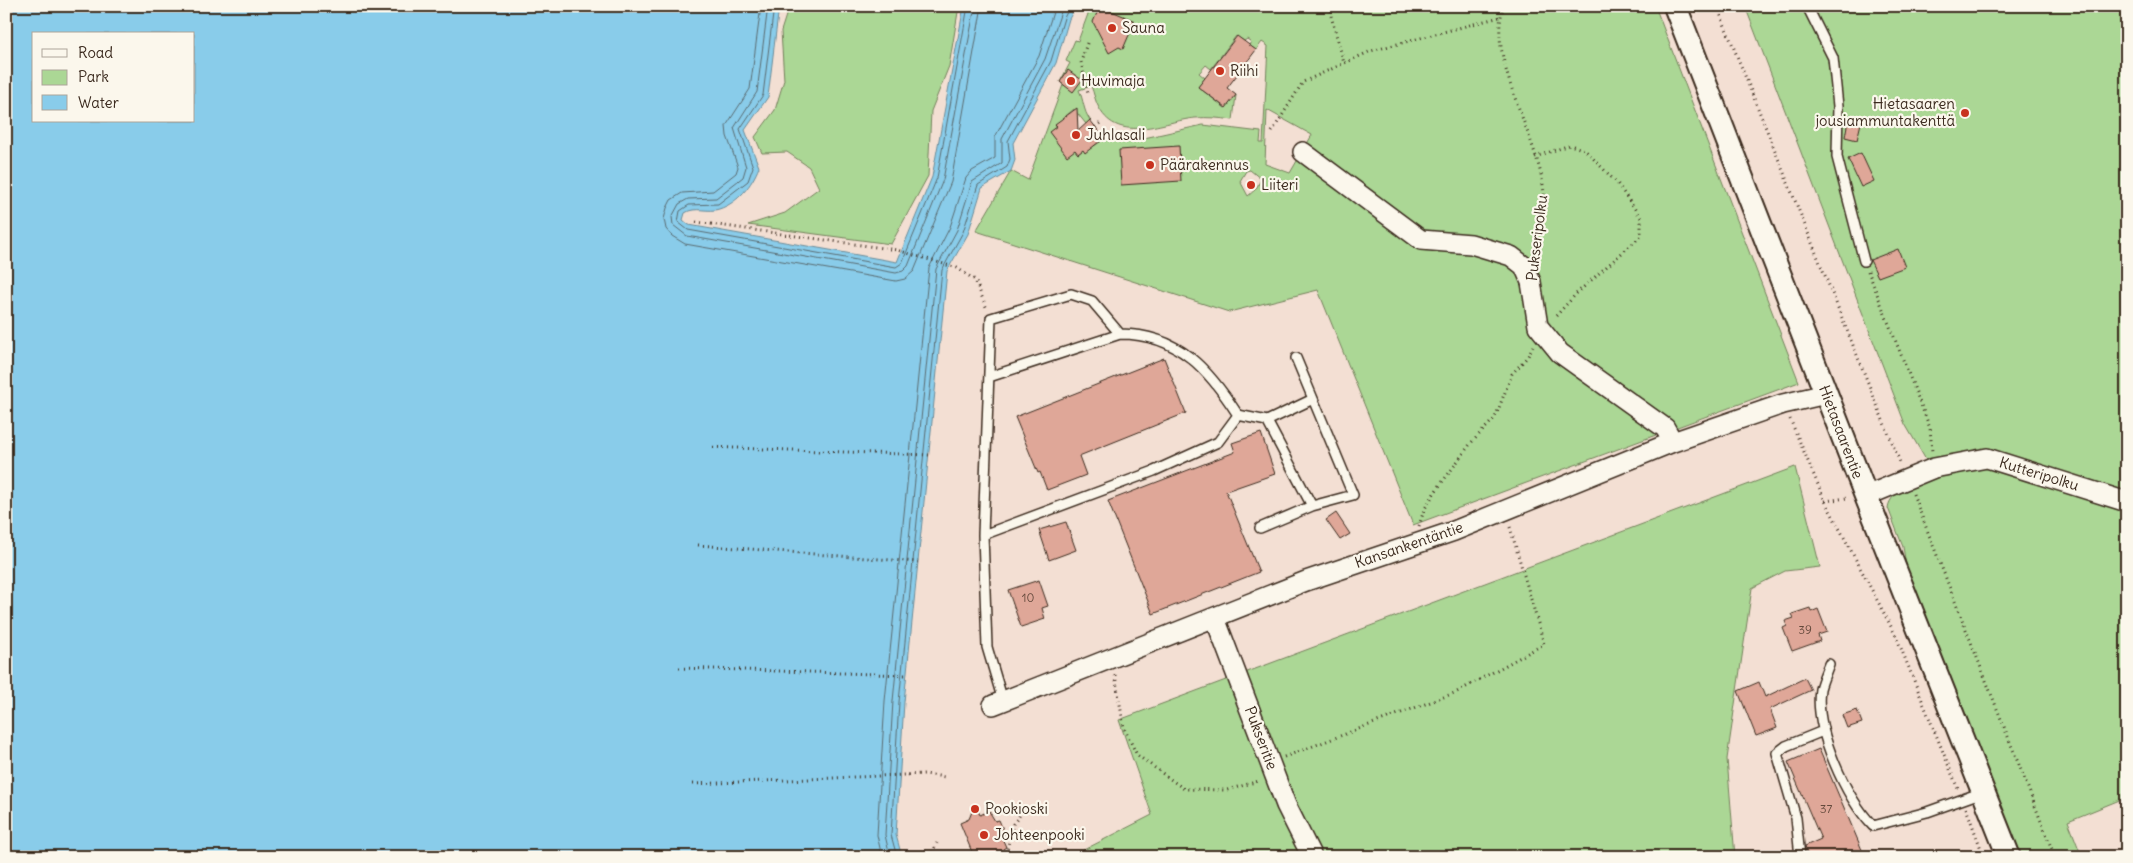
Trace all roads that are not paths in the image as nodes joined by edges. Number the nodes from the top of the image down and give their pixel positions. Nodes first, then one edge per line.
1 (1675, 6) edge
2 (1807, 6) edge
3 (1303, 152) dead end
4 (1864, 261) road end
5 (1120, 334) junction
6 (1296, 358) dead end
7 (989, 377) junction
8 (1826, 394) junction
9 (1313, 398) junction
10 (1238, 415) junction
11 (1266, 421) junction
12 (1672, 442) junction
13 (1866, 496) junction
14 (2127, 502) edge
15 (1312, 506) junction
16 (1260, 528) dead end
17 (983, 534) junction
18 (1214, 618) junction
19 (1829, 664) dead end
20 (998, 703) joint
21 (1823, 731) junction
22 (1983, 792) junction
23 (1312, 857) edge
24 (1800, 857) edge
25 (2009, 857) edge

1 - 8 street, Hietasaarentie
2 - 4 lane
3 - 12 street, Pukseripolku
5 - 7 lane
5 - 7 lane
5 - 10 lane
6 - 9 lane
7 - 17 lane
8 - 12 street, Kansankentäntie
8 - 13 street, Hietasaarentie
9 - 11 lane
9 - 15 lane
10 - 11 lane
10 - 17 lane
11 - 15 lane
12 - 18 street, Kansankentäntie
13 - 14 street, Kutteripolku
13 - 22 street, Hietasaarentie
15 - 16 lane
17 - 20 lane
18 - 20 street, Kansankentäntie
18 - 23 street, Pukseritie
19 - 21 lane
21 - 22 lane
21 - 24 lane
22 - 25 street, Hietasaarentie

